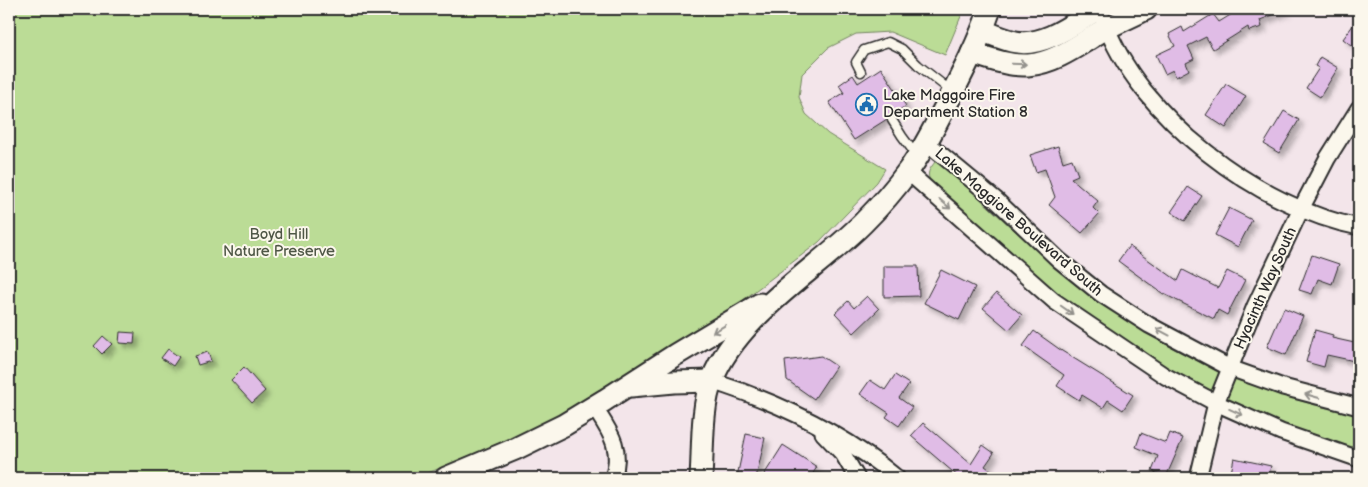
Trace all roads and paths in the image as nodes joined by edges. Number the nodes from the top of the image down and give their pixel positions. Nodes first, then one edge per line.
1 (990, 9) edge
2 (1146, 9) edge
3 (1102, 15) edge
4 (982, 31) junction
5 (972, 53) junction
6 (861, 72) dead end
7 (953, 92) junction
8 (1357, 113) edge
9 (892, 120) dead end
10 (917, 157) junction
11 (1301, 209) junction
12 (1359, 226) edge
13 (791, 286) junction
14 (1230, 368) junction
15 (711, 381) junction
16 (623, 388) junction
17 (1216, 403) junction
18 (594, 407) junction
19 (1359, 407) edge
20 (815, 425) junction
21 (1359, 458) edge
22 (446, 478) edge
23 (614, 478) edge
24 (701, 478) edge
25 (857, 478) edge
26 (897, 478) edge
27 (1198, 478) edge

1 - 4 main road
2 - 3 main road
3 - 4 main road
5 -> 3 main road
3 - 11 street
4 - 5 main road
5 - 7 main road
6 - 7 lane
7 - 10 main road
8 - 11 street, Hyacinth Way South
9 - 10 lane
10 - 13 main road
14 -> 10 street, Lake Maggiore Boulevard South
10 -> 17 street
11 - 12 street
11 - 14 street, Hyacinth Way South
13 - 15 main road
13 -> 16 main road
14 - 17 street, Hyacinth Way South
19 -> 14 street, Lake Maggiore Boulevard South
15 - 16 main road
15 - 20 street
15 - 24 main road
16 - 18 main road
17 -> 21 street
17 - 27 street, Hyacinth Way South
18 - 22 main road
18 - 23 street
20 - 25 street
20 - 26 street

